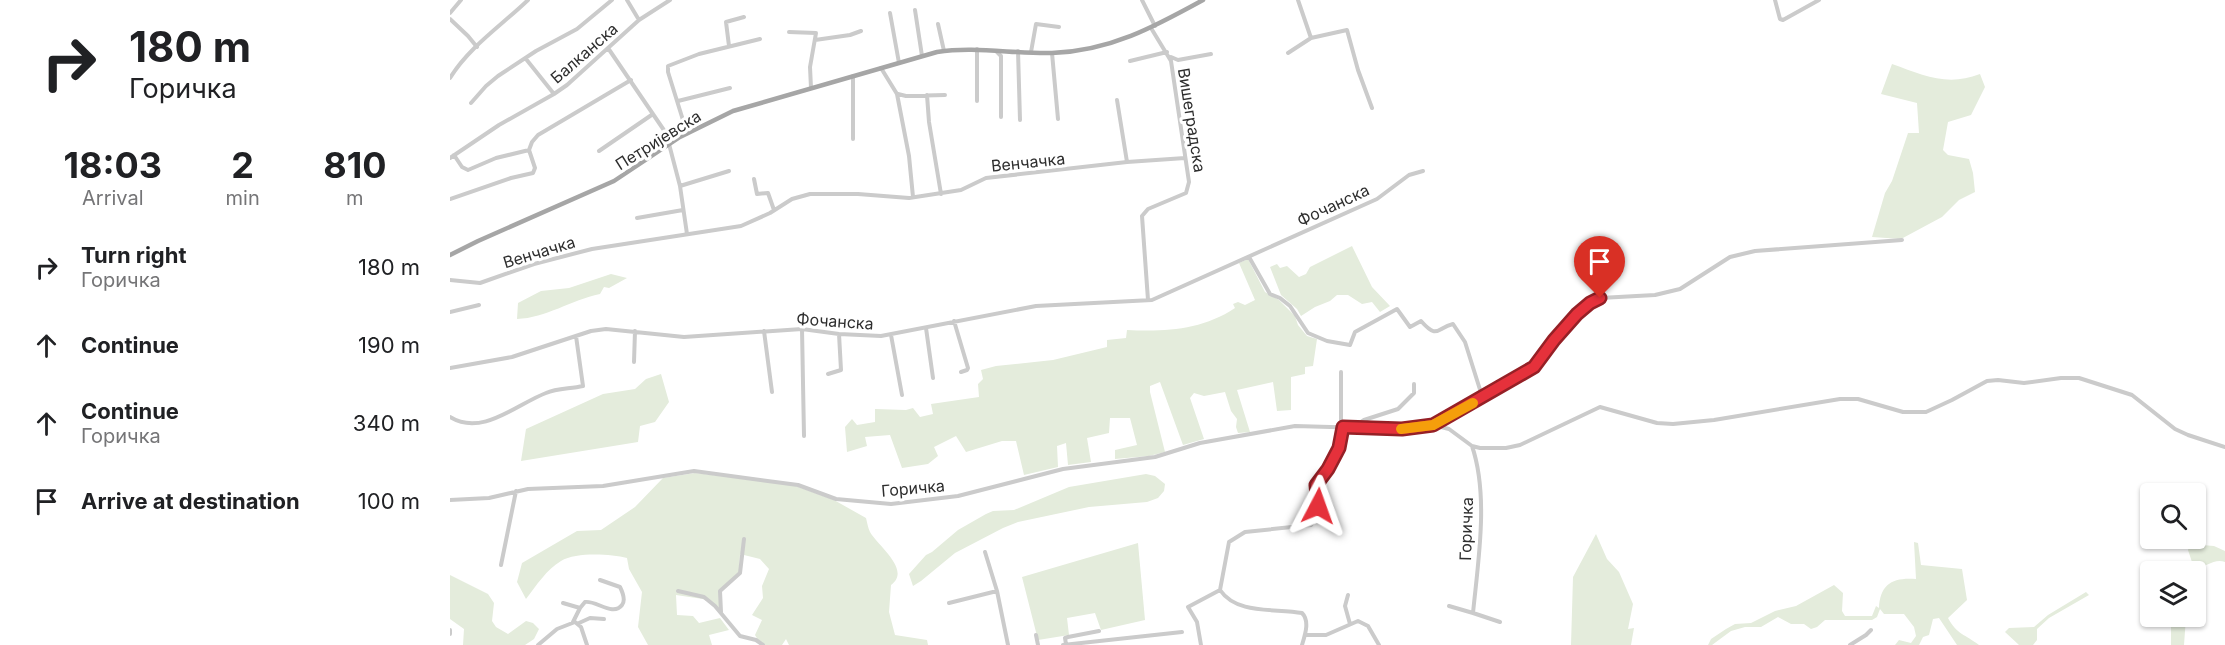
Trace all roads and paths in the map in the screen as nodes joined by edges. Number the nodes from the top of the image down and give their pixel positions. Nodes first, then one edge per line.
1 (461, 0) edge
2 (612, 0) edge
3 (627, 0) edge
4 (670, 0) edge
5 (1142, 0) edge
6 (1202, 0) edge
7 (1298, 0) edge
8 (1774, 0) edge
9 (1819, 0) edge
10 (526, 1) edge
11 (915, 10) dead end
12 (450, 13) edge
13 (890, 13) dead end
14 (744, 17) dead end
15 (450, 19) edge
16 (639, 20) junction
17 (939, 24) dead end
18 (1059, 27) dead end
19 (1153, 27) junction
20 (861, 31) dead end
21 (789, 32) dead end
22 (1311, 38) junction
23 (760, 39) dead end
24 (815, 40) junction
25 (729, 46) junction
26 (477, 47) junction
27 (608, 48) junction
28 (977, 49) junction
29 (995, 50) junction
30 (944, 51) junction
31 (1018, 51) junction
32 (1031, 52) junction
33 (1052, 52) junction
34 (1288, 53) dead end
35 (1211, 54) dead end
36 (1168, 55) junction
37 (922, 56) junction
38 (526, 59) junction
39 (1130, 61) dead end
40 (899, 63) junction
41 (881, 68) junction
42 (853, 76) junction
43 (450, 78) edge
44 (631, 80) junction
45 (730, 88) dead end
46 (811, 88) junction
47 (554, 94) junction
48 (897, 94) junction
49 (927, 95) junction
50 (945, 95) dead end
51 (1117, 100) dead end
52 (678, 101) junction
53 (977, 101) dead end
54 (471, 103) dead end
55 (1372, 108) dead end
56 (653, 114) junction
57 (1001, 117) dead end
58 (1058, 119) dead end
59 (1020, 120) dead end
60 (687, 133) junction
61 (853, 139) dead end
62 (671, 143) junction
63 (529, 150) junction
64 (599, 151) dead end
65 (452, 157) edge
66 (1185, 158) junction
67 (1127, 162) junction
68 (729, 171) dead end
69 (1423, 171) dead end
70 (754, 179) dead end
71 (680, 186) junction
72 (941, 194) junction
73 (913, 197) junction
74 (450, 200) edge
75 (683, 210) junction
76 (774, 210) junction
77 (637, 218) dead end
78 (687, 234) junction
79 (1902, 240) dead end
80 (450, 255) edge
81 (1249, 256) junction
82 (450, 280) edge
83 (1148, 300) junction
84 (479, 304) dead end
85 (450, 312) edge
86 (954, 321) junction
87 (926, 328) junction
88 (802, 329) junction
89 (635, 331) junction
90 (764, 331) junction
91 (839, 334) junction
92 (891, 335) junction
93 (576, 336) junction
94 (634, 362) dead end
95 (450, 369) edge
96 (961, 372) dead end
97 (1341, 372) dead end
98 (828, 374) dead end
99 (933, 378) dead end
100 (1414, 384) dead end
101 (772, 392) dead end
102 (902, 395) dead end
103 (1482, 396) junction
104 (450, 417) edge
105 (1433, 425) junction
106 (1342, 427) junction
107 (1354, 427) junction
108 (804, 436) dead end
109 (1472, 446) junction
110 (2225, 447) edge
111 (516, 491) junction
112 (450, 500) edge
113 (744, 539) dead end
114 (985, 552) dead end
115 (501, 566) dead end
116 (600, 580) dead end
117 (1220, 590) junction
118 (678, 591) dead end
119 (996, 591) junction
120 (1348, 595) dead end
121 (563, 603) dead end
122 (949, 603) dead end
123 (1449, 606) dead end
124 (580, 608) junction
125 (721, 612) junction
126 (1473, 613) junction
127 (604, 619) dead end
128 (573, 622) junction
129 (1500, 622) dead end
130 (579, 624) junction
131 (1350, 624) junction
132 (1871, 630) dead end
133 (1099, 631) dead end
134 (1182, 632) dead end
135 (1036, 635) dead end
136 (1305, 635) junction
137 (538, 645) edge
138 (587, 645) edge
139 (763, 645) edge
140 (1008, 645) edge
141 (1038, 645) edge
142 (1065, 645) edge
143 (1201, 645) edge
144 (1302, 645) edge
145 (1379, 645) edge
146 (1850, 645) edge

1 - 12 street
2 - 38 street
3 - 16 street
4 - 16 street, Балканска
5 - 19 street, Вишеградска
6 - 19 main road, Петријевска
7 - 22 street
8 - 9 street
10 - 26 street
11 - 37 street
13 - 40 street
14 - 25 street
15 - 26 street
16 - 27 street, Балканска
17 - 30 street
18 - 32 street
19 - 33 main road, Петријевска
19 - 36 street, Вишеградска
20 - 24 street
21 - 24 street
22 - 34 street
22 - 55 street
23 - 25 street
24 - 46 street
25 - 52 street
26 - 43 street
27 - 44 street
27 - 47 street, Балканска
28 - 29 main road, Петријевска
28 - 30 main road, Петријевска
28 - 53 street
29 - 31 main road, Петријевска
29 - 57 street
30 - 37 main road, Петријевска
31 - 32 main road, Петријевска
31 - 59 street
32 - 33 main road, Петријевска
33 - 58 street
35 - 36 street
36 - 39 street
36 - 66 street, Вишеградска
37 - 40 main road, Петријевска
38 - 47 street
38 - 54 street
40 - 41 main road, Петријевска
41 - 42 main road, Петријевска
41 - 48 street
42 - 46 main road, Петријевска
42 - 61 street
44 - 56 street
44 - 63 street
45 - 52 street
46 - 60 main road, Петријевска
47 - 65 street, Балканска
48 - 49 street
48 - 73 street
49 - 50 street
49 - 72 street
51 - 67 street
52 - 60 street
56 - 62 street
56 - 64 street
60 - 62 main road, Петријевска
62 - 71 street
62 - 80 main road, Петријевска
63 - 65 street
63 - 74 street
66 - 67 street, Венчачка
66 - 83 street, Вишеградска
67 - 72 street, Венчачка
68 - 71 street
69 - 81 street, Фочанска
70 - 76 street
71 - 75 street
72 - 73 street, Венчачка
73 - 76 street, Венчачка
75 - 77 street
75 - 78 street
76 - 78 street, Венчачка
78 - 82 street, Венчачка
79 - 103 street
81 - 83 street, Фочанска
81 - 103 street
83 - 86 street, Фочанска
84 - 85 street
86 - 87 street, Фочанска
86 - 96 street
87 - 92 street, Фочанска
87 - 99 street
88 - 90 street, Фочанска
88 - 91 street, Фочанска
88 - 108 street
89 - 90 street, Фочанска
89 - 93 street, Фочанска
89 - 94 street
90 - 101 street
91 - 92 street, Фочанска
91 - 98 street
92 - 102 street
93 - 95 street, Фочанска
93 - 104 street
97 - 106 street
100 - 107 street, Горичка
103 - 105 street
105 - 107 street, Горичка
105 - 109 street
106 - 107 street, Горичка
106 - 111 street, Горичка
106 - 117 street
109 - 110 street
109 - 126 street, Горичка
111 - 112 street, Горичка
111 - 115 street
113 - 125 street
114 - 119 street
116 - 124 street
117 - 136 street
117 - 143 street
118 - 125 street
119 - 122 street
119 - 140 street
120 - 131 street
121 - 124 street
123 - 126 street
124 - 128 street
125 - 139 street
126 - 129 street
127 - 130 street
128 - 130 street
128 - 137 street
130 - 138 street
131 - 136 street
131 - 145 street
132 - 146 street
133 - 142 street
134 - 142 street
135 - 141 street
136 - 144 street

